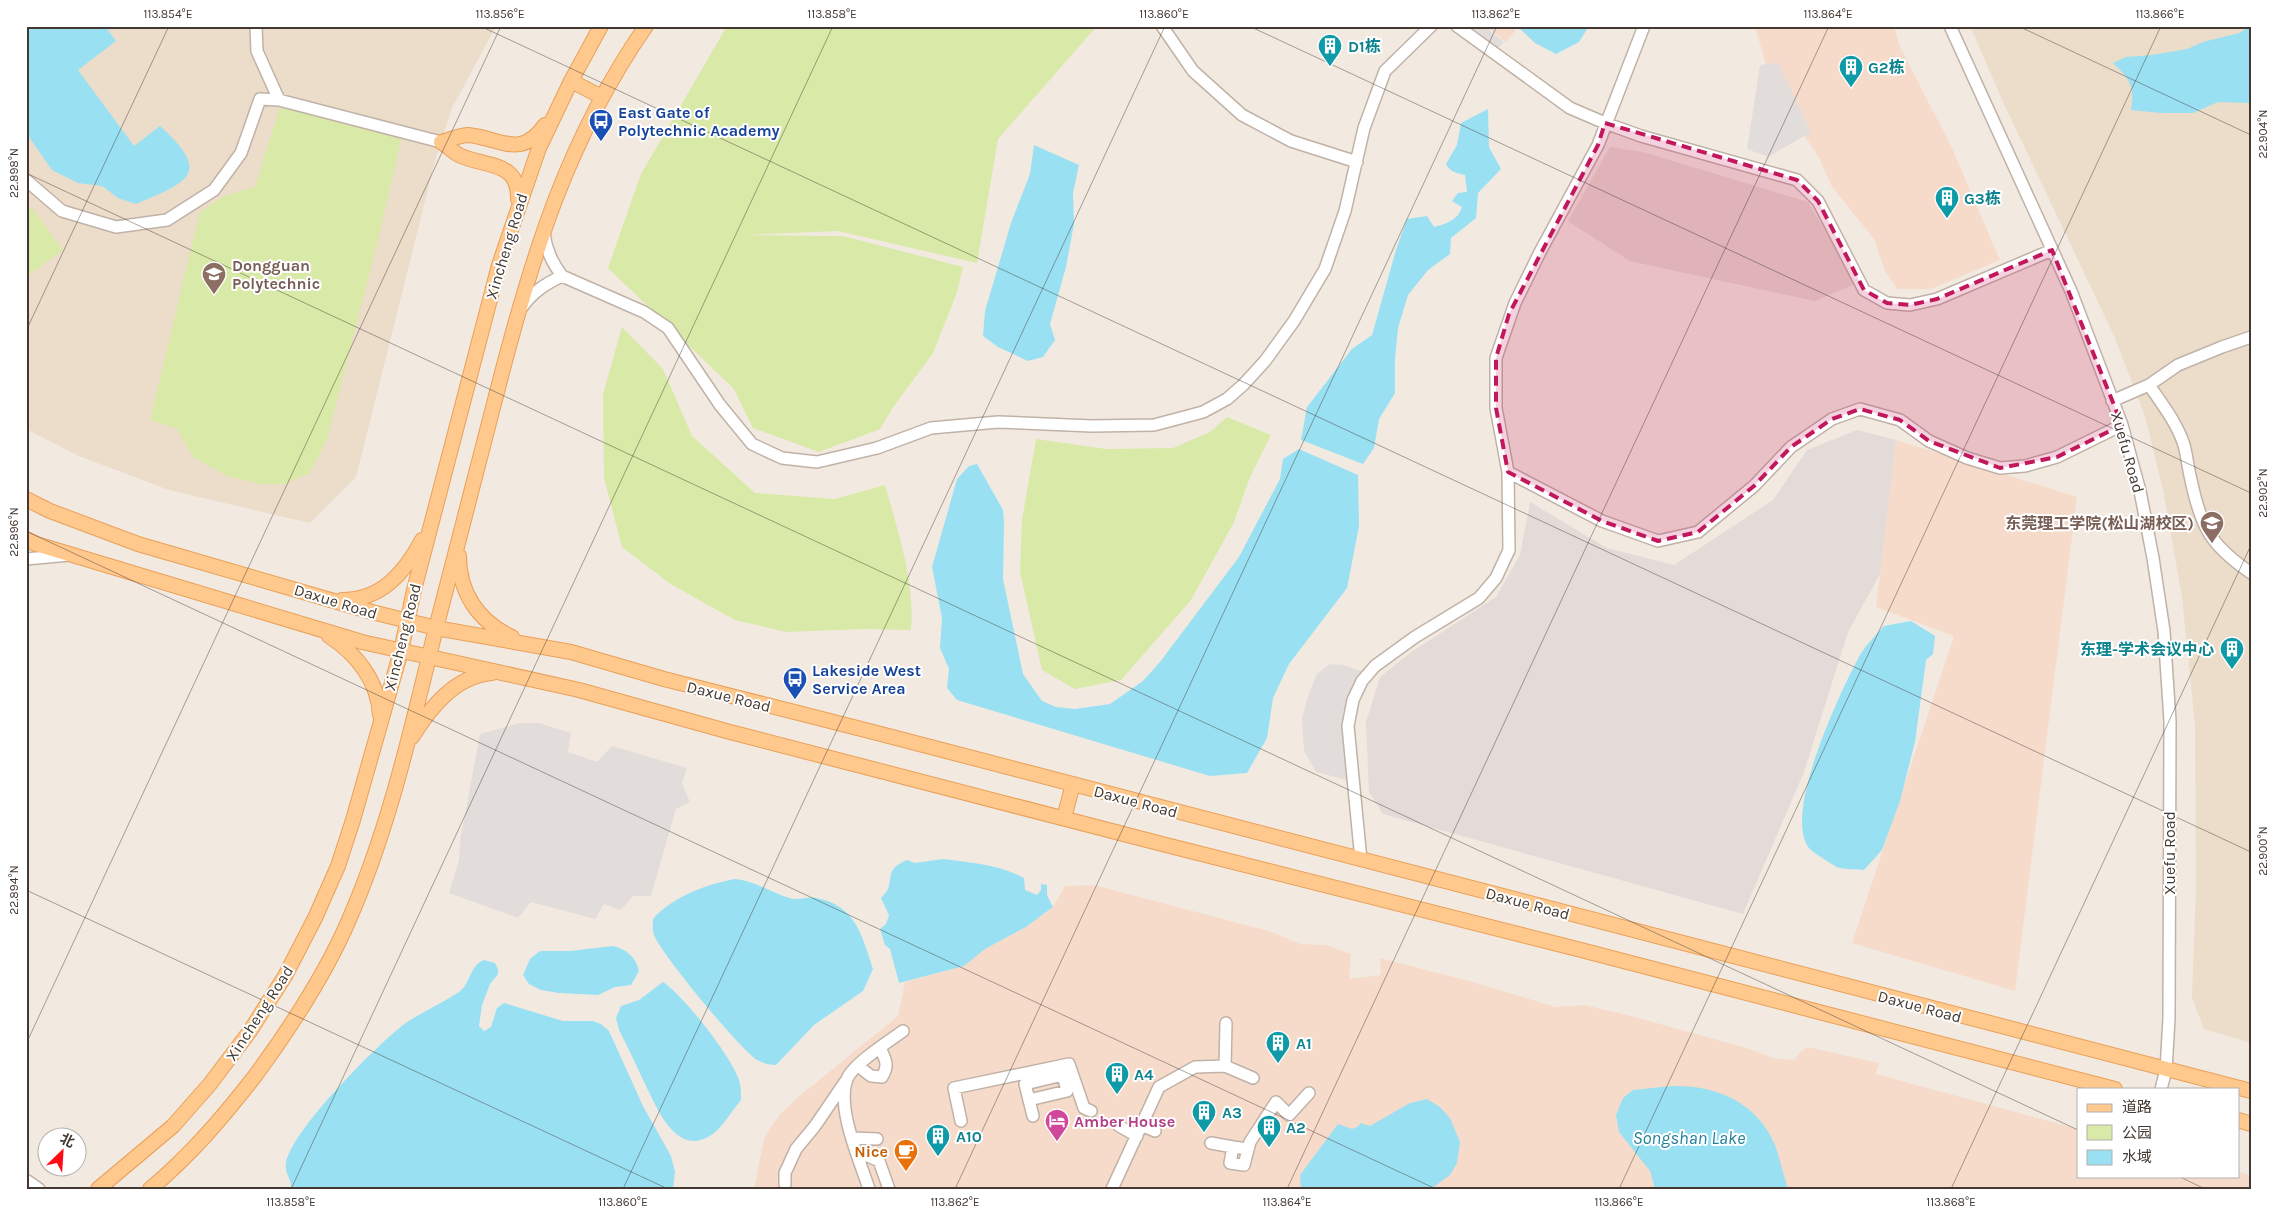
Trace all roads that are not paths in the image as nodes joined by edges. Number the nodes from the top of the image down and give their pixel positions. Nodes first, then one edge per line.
1 (256, 26) edge
2 (601, 26) edge
3 (646, 26) edge
4 (1162, 26) edge
5 (1431, 26) edge
6 (1457, 26) edge
7 (1644, 26) edge
8 (1950, 26) edge
9 (571, 80) junction
10 (602, 97) junction
11 (279, 100) junction
12 (556, 110) junction
13 (1605, 123) junction
14 (441, 142) junction
15 (1357, 162) junction
16 (26, 180) edge
17 (518, 206) junction
18 (544, 228) junction
19 (2052, 250) junction
20 (562, 276) junction
21 (518, 312) junction
22 (2251, 337) edge
23 (2149, 386) junction
24 (2112, 400) junction
25 (2122, 425) junction
26 (1508, 472) junction
27 (26, 499) edge
28 (434, 514) junction
29 (461, 532) junction
30 (26, 539) edge
31 (72, 555) junction
32 (26, 559) edge
33 (2251, 573) edge
34 (332, 600) junction
35 (407, 621) junction
36 (315, 628) junction
37 (436, 628) junction
38 (534, 645) junction
39 (400, 651) junction
40 (429, 658) junction
41 (503, 673) junction
42 (380, 723) junction
43 (404, 751) junction
44 (1073, 784) junction
45 (1064, 818) junction
46 (1361, 860) junction
47 (1226, 1023) dead end
48 (903, 1031) dead end
49 (880, 1048) junction
50 (858, 1066) junction
51 (1225, 1066) junction
52 (2166, 1070) junction
53 (847, 1078) junction
54 (1253, 1078) dead end
55 (1074, 1085) junction
56 (2111, 1088) edge
57 (2161, 1088) edge
58 (2236, 1088) edge
59 (1309, 1093) dead end
60 (1029, 1100) junction
61 (1091, 1111) dead end
62 (1033, 1116) dead end
63 (961, 1121) dead end
64 (1119, 1126) dead end
65 (1139, 1130) junction
66 (1155, 1131) dead end
67 (852, 1138) junction
68 (877, 1139) dead end
69 (1212, 1143) dead end
70 (1233, 1147) junction
71 (1248, 1149) junction
72 (858, 1155) junction
73 (26, 1180) edge
74 (785, 1184) dead end
75 (39, 1189) edge
76 (98, 1189) edge
77 (150, 1189) edge
78 (869, 1189) edge
79 (889, 1189) edge
80 (1112, 1189) edge

1 - 11 street
2 - 9 main road, Xincheng Road
3 - 10 main road, Xincheng Road
4 - 15 street
5 - 15 street
6 - 13 street
7 - 13 street
8 - 19 street, Xuefu Road
9 - 10 main road
9 - 12 main road, Xincheng Road
10 - 18 main road, Xincheng Road
11 - 14 street
11 - 16 street
12 - 14 main road
12 - 17 main road, Xincheng Road
13 - 19 street
13 - 26 street
14 - 17 main road
15 - 20 street
17 - 28 main road, Xincheng Road
18 - 20 street
18 - 21 main road, Xincheng Road
19 - 24 street, Xuefu Road
20 - 21 street
21 - 29 main road, Xincheng Road
22 - 23 street
23 - 24 street
23 - 33 street
24 - 25 street, Xuefu Road
25 - 26 street
25 - 52 street, Xuefu Road
26 - 46 street
27 - 34 main road, Daxue Road
28 - 34 main road
28 - 35 main road, Xincheng Road
29 - 37 main road, Xincheng Road
29 - 38 main road
30 - 31 main road, Daxue Road
31 - 32 street
31 - 36 main road, Daxue Road
34 - 35 main road, Daxue Road
35 - 37 main road, Daxue Road
35 - 39 main road, Xincheng Road
36 - 39 main road, Daxue Road
36 - 42 main road
37 - 38 main road, Daxue Road
37 - 40 main road, Xincheng Road
38 - 44 main road, Daxue Road
39 - 40 main road, Daxue Road
39 - 42 main road, Xincheng Road
40 - 41 main road, Daxue Road
40 - 43 main road, Xincheng Road
41 - 43 main road
41 - 45 main road, Daxue Road
42 - 76 main road, Xincheng Road
43 - 77 main road, Xincheng Road
44 - 45 main road
44 - 46 main road, Daxue Road
45 - 56 main road, Daxue Road
46 - 52 main road, Daxue Road
47 - 51 street
48 - 49 street
49 - 50 street
49 - 50 street
50 - 53 street
51 - 54 street
51 - 65 street
52 - 57 street, Xuefu Road
52 - 58 main road, Daxue Road
53 - 67 street
53 - 74 street
55 - 60 street
55 - 60 street
55 - 61 street
55 - 63 street
59 - 71 street
60 - 62 street
64 - 65 street
65 - 66 street
65 - 80 street
67 - 68 street
67 - 72 street
69 - 70 street
70 - 71 street
70 - 71 street
72 - 78 street
72 - 79 street
73 - 75 street

